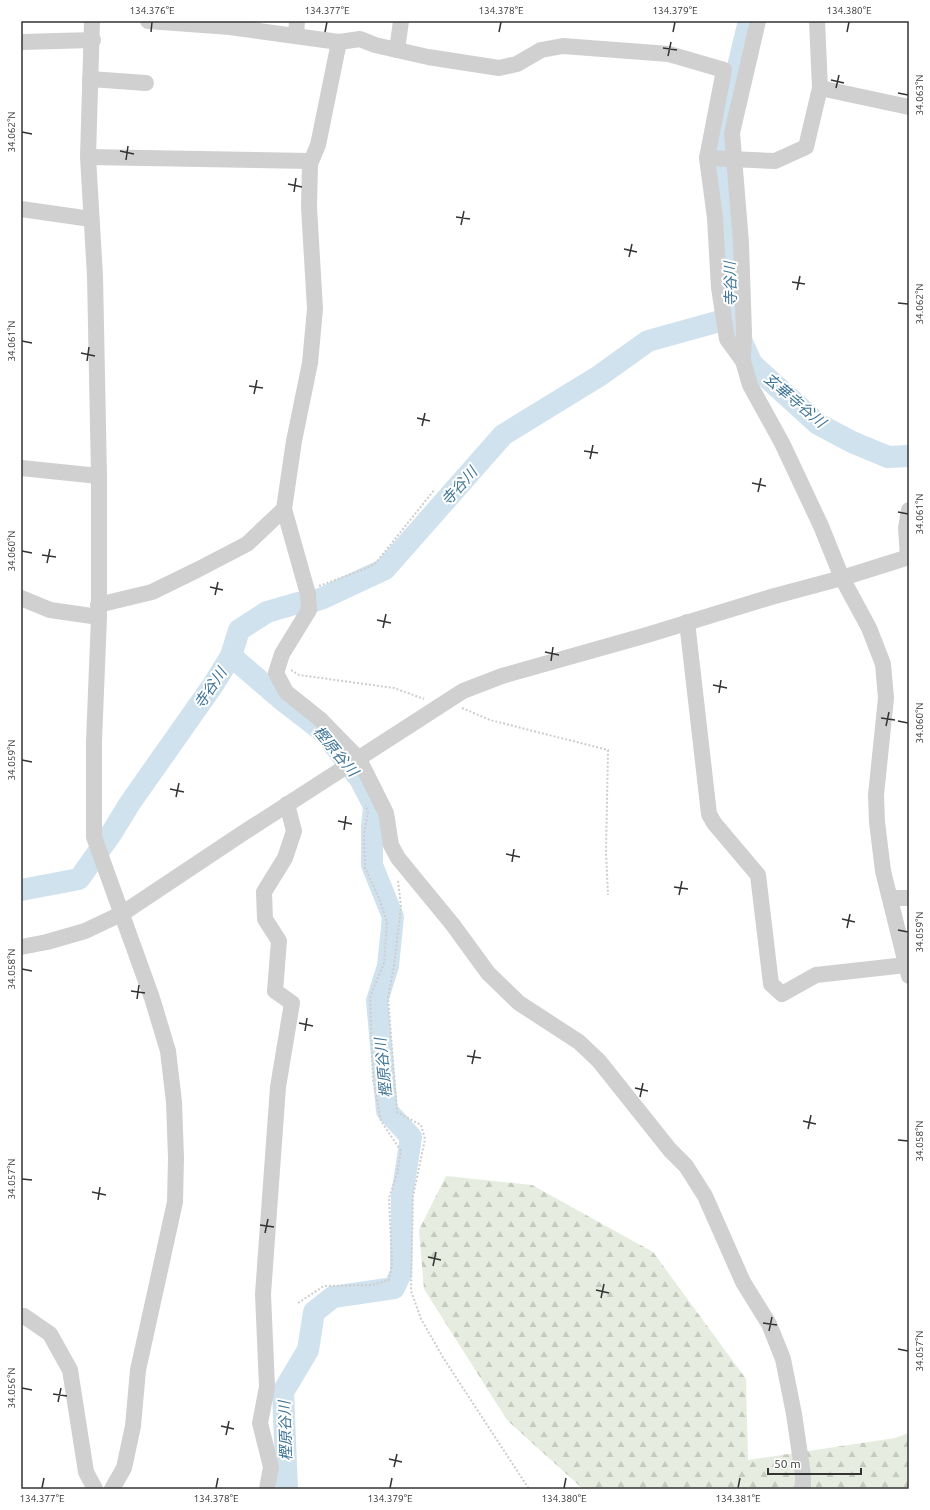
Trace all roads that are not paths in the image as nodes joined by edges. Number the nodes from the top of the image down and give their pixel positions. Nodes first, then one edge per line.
1 (92, 21) edge
2 (148, 21) edge
3 (401, 21) edge
4 (758, 21) edge
5 (817, 21) edge
6 (296, 28) edge
7 (92, 40) junction
8 (21, 42) edge
9 (339, 42) junction
10 (396, 50) junction
11 (90, 79) junction
12 (146, 83) dead end
13 (820, 88) junction
14 (909, 107) edge
15 (88, 157) junction
16 (707, 158) junction
17 (734, 160) junction
18 (311, 161) junction
19 (21, 209) edge
20 (92, 218) junction
21 (743, 361) junction
22 (21, 468) edge
23 (99, 476) junction
24 (284, 509) junction
25 (909, 510) edge
26 (908, 557) edge
27 (842, 578) junction
28 (21, 598) edge
29 (98, 611) junction
30 (687, 622) junction
31 (359, 759) junction
32 (287, 804) junction
33 (891, 898) junction
34 (909, 898) edge
35 (123, 913) junction
36 (21, 947) edge
37 (907, 970) edge
38 (21, 1316) edge
39 (95, 1489) edge
40 (112, 1489) edge
41 (267, 1489) edge
42 (803, 1489) edge

1 - 7 street
2 - 6 street
3 - 10 street
4 - 17 street
5 - 13 street
6 - 9 street
7 - 8 street
7 - 11 street
9 - 10 street
9 - 18 street
10 - 16 street
11 - 12 street
11 - 15 street
13 - 14 street
13 - 17 street
15 - 18 street
15 - 20 street
16 - 17 street
16 - 21 street
17 - 21 street
18 - 24 street
19 - 20 street
20 - 23 street
21 - 27 street
22 - 23 street
23 - 29 street
24 - 29 street
24 - 31 street
25 - 26 street
26 - 27 street
27 - 30 street
27 - 33 street
28 - 29 street
29 - 35 street
30 - 31 street
30 - 37 street
31 - 32 street
31 - 42 street
32 - 35 street
32 - 41 street
33 - 34 street
33 - 37 street
35 - 36 street
35 - 40 street
38 - 39 street

